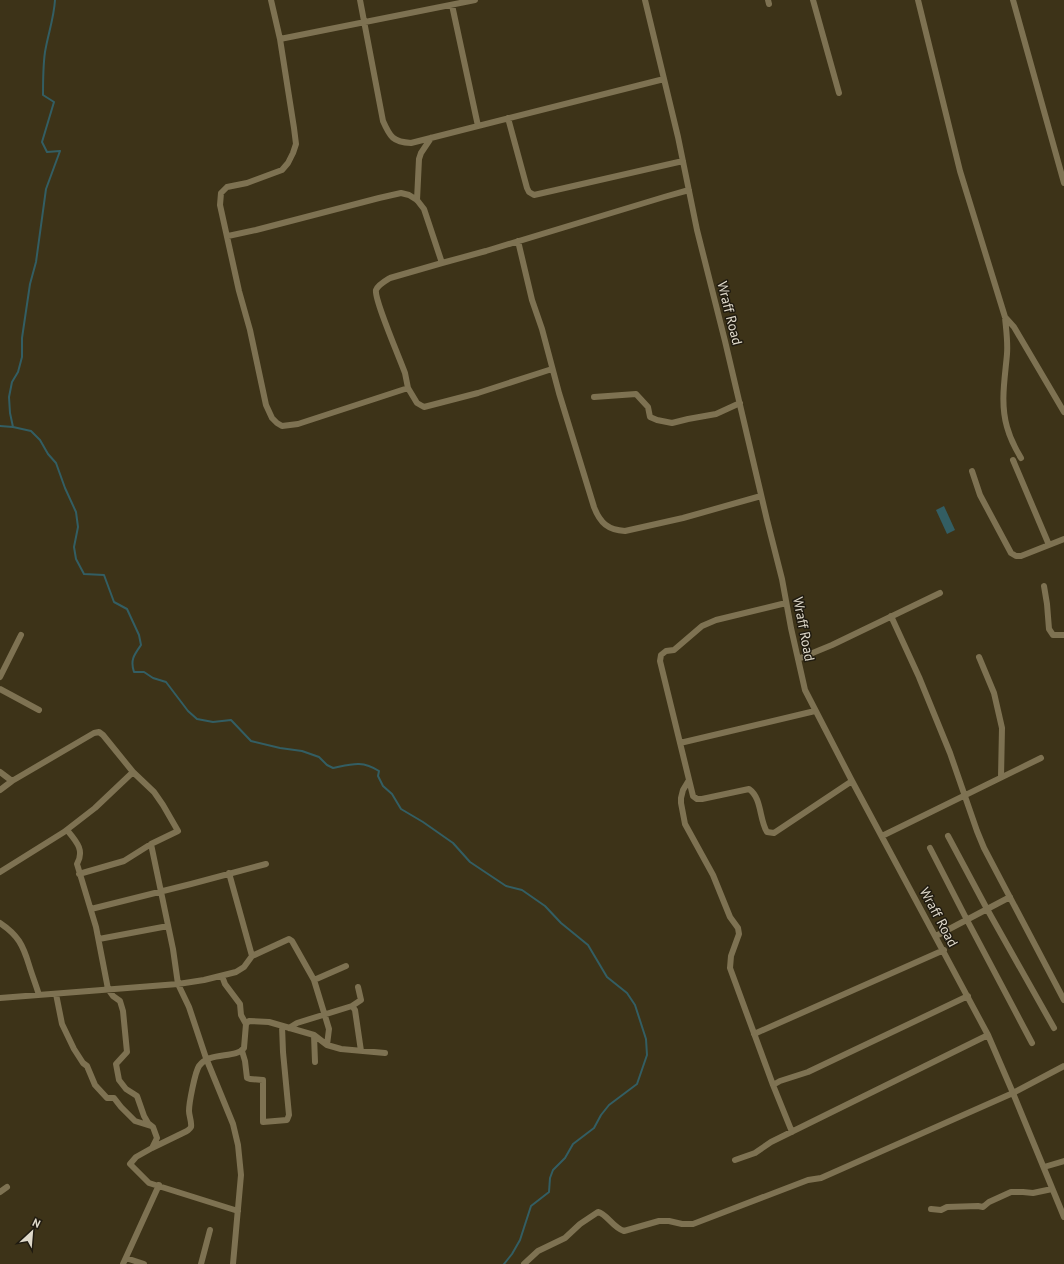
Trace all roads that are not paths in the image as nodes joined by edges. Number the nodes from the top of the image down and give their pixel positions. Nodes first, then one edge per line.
1 (271, 0) edge
2 (360, 0) edge
3 (475, 0) edge
4 (645, 0) edge
5 (813, 0) edge
6 (918, 0) edge
7 (1013, 0) edge
8 (452, 4) junction
9 (364, 22) junction
10 (280, 38) junction
11 (664, 79) junction
12 (839, 93) dead end
13 (508, 118) junction
14 (478, 126) junction
15 (431, 138) junction
16 (683, 161) junction
17 (1064, 183) edge
18 (417, 186) junction
19 (689, 190) junction
20 (406, 194) junction
21 (417, 200) junction
22 (228, 236) junction
23 (518, 241) junction
24 (442, 263) junction
25 (1004, 315) junction
26 (552, 369) junction
27 (408, 388) junction
28 (594, 397) dead end
29 (740, 403) junction
30 (1064, 412) edge
31 (1021, 458) dead end
32 (1013, 460) dead end
33 (972, 471) dead end
34 (761, 496) junction
35 (1064, 539) edge
36 (1049, 545) junction
37 (1044, 586) dead end
38 (940, 593) dead end
39 (786, 603) junction
40 (891, 616) junction
41 (21, 635) dead end
42 (1064, 635) edge
43 (979, 657) dead end
44 (798, 659) junction
45 (0, 677) edge
46 (0, 689) edge
47 (39, 710) dead end
48 (815, 711) junction
49 (680, 743) junction
50 (1042, 758) dead end
51 (0, 772) edge
52 (134, 772) junction
53 (1002, 777) junction
54 (689, 780) junction
55 (12, 781) junction
56 (852, 781) junction
57 (0, 790) edge
58 (965, 795) junction
59 (67, 830) junction
60 (882, 836) junction
61 (948, 836) dead end
62 (151, 844) junction
63 (930, 848) dead end
64 (266, 864) dead end
65 (0, 872) edge
66 (228, 873) junction
67 (79, 874) junction
68 (161, 892) junction
69 (1010, 897) junction
70 (987, 909) junction
71 (91, 910) junction
72 (966, 920) junction
73 (0, 923) edge
74 (168, 926) junction
75 (936, 936) junction
76 (98, 939) junction
77 (944, 950) junction
78 (252, 956) junction
79 (346, 966) dead end
80 (222, 976) junction
81 (314, 980) junction
82 (178, 984) junction
83 (358, 987) dead end
84 (108, 989) junction
85 (56, 994) junction
86 (39, 995) junction
87 (968, 996) junction
88 (0, 998) edge
89 (1064, 1000) edge
90 (352, 1006) junction
91 (324, 1015) junction
92 (246, 1024) junction
93 (282, 1026) junction
94 (289, 1028) junction
95 (1054, 1028) dead end
96 (754, 1034) junction
97 (314, 1035) junction
98 (988, 1035) junction
99 (1032, 1043) dead end
100 (327, 1045) junction
101 (242, 1051) junction
102 (361, 1051) junction
103 (384, 1053) dead end
104 (206, 1058) junction
105 (315, 1062) dead end
106 (1064, 1066) edge
107 (773, 1085) junction
108 (1013, 1093) junction
109 (152, 1127) junction
110 (792, 1132) junction
111 (152, 1148) junction
112 (736, 1160) dead end
113 (1064, 1161) edge
114 (1044, 1167) junction
115 (159, 1185) junction
116 (7, 1187) dead end
117 (1052, 1190) junction
118 (0, 1192) edge
119 (932, 1209) dead end
120 (238, 1211) junction
121 (1064, 1217) edge
122 (210, 1230) dead end
123 (124, 1261) edge
124 (144, 1264) edge
125 (201, 1264) edge
126 (233, 1264) edge
127 (524, 1264) edge

1 - 10 street
2 - 9 street
3 - 8 street
4 - 11 street, Wraff Road
5 - 12 street
6 - 25 street
7 - 17 street
8 - 9 street
8 - 14 street
9 - 10 street
9 - 15 street
10 - 22 street
11 - 13 street
11 - 16 street, Wraff Road
13 - 14 street
13 - 16 street
14 - 15 street
15 - 18 street
16 - 19 street, Wraff Road
18 - 20 street
18 - 21 street
19 - 23 street
19 - 29 street, Wraff Road
20 - 21 street
20 - 22 street
21 - 24 street
22 - 27 street
23 - 24 street
23 - 26 street
24 - 27 street
25 - 30 street
25 - 31 street
26 - 27 street
26 - 34 street
28 - 29 street
29 - 34 street, Wraff Road
32 - 36 street
33 - 36 street
34 - 39 street, Wraff Road
35 - 36 street
37 - 42 street
38 - 40 street
39 - 44 street, Wraff Road
39 - 49 street
40 - 44 street
40 - 58 street
41 - 45 street
43 - 53 street
44 - 48 street, Wraff Road
46 - 47 street
48 - 49 street
48 - 56 street, Wraff Road
49 - 54 street
50 - 53 street
51 - 55 street
52 - 55 street
52 - 59 street
52 - 62 street
53 - 58 street
54 - 56 street
54 - 96 street
55 - 57 street
56 - 60 street, Wraff Road
58 - 60 street
58 - 69 street
59 - 65 street
59 - 67 street
60 - 75 street, Wraff Road
61 - 70 street
62 - 67 street
62 - 68 street
63 - 72 street
64 - 66 street
66 - 68 street
66 - 78 street
67 - 71 street
68 - 71 street
68 - 74 street
69 - 70 street
69 - 89 street
70 - 72 street
70 - 95 street
71 - 76 street
72 - 75 street
72 - 99 street
73 - 86 street
74 - 76 street
74 - 82 street
75 - 77 street, Wraff Road
76 - 84 street
77 - 87 street, Wraff Road
77 - 96 street
78 - 80 street
78 - 81 street
79 - 81 street
80 - 82 street
80 - 92 street
81 - 91 street
82 - 84 street
82 - 104 street
83 - 90 street
84 - 85 street
84 - 109 street
85 - 86 street
85 - 109 street
86 - 88 street
87 - 98 street, Wraff Road
87 - 107 street
90 - 91 street
90 - 102 street
91 - 94 street
91 - 100 street
92 - 93 street
92 - 101 street
93 - 94 street
93 - 101 street
94 - 97 street
96 - 107 street
97 - 100 street
97 - 105 street
98 - 108 street, Wraff Road
98 - 110 street
100 - 102 street
101 - 104 street
102 - 103 street
104 - 111 street
104 - 120 street
106 - 108 street
107 - 110 street
108 - 114 street, Wraff Road
108 - 127 street
109 - 111 street
110 - 112 street
111 - 115 street
113 - 114 street
114 - 117 street, Wraff Road
115 - 120 street
115 - 123 street
116 - 118 street
117 - 119 street
117 - 121 street, Wraff Road
120 - 126 street
122 - 125 street
123 - 124 street

